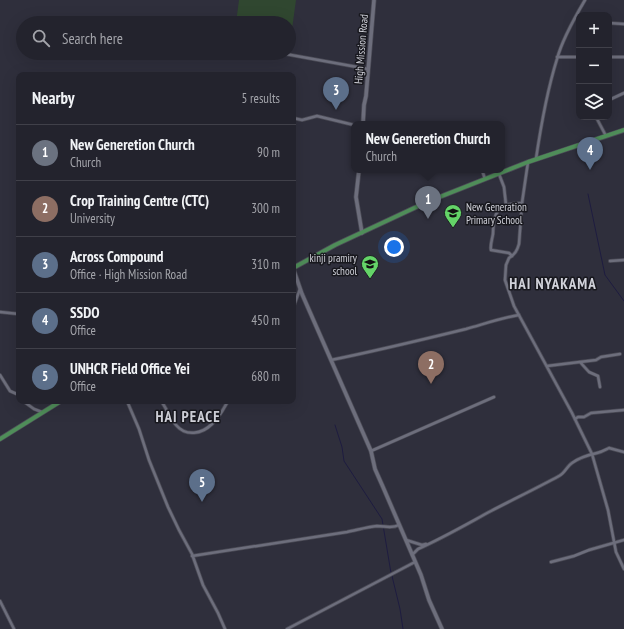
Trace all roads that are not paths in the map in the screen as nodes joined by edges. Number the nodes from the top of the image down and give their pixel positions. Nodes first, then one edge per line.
1 (374, 0) edge
2 (585, 0) edge
3 (579, 12) edge
4 (576, 18) edge
5 (612, 23) edge
6 (624, 24) edge
7 (296, 56) edge
8 (624, 56) edge
9 (557, 57) junction
10 (576, 57) edge
11 (612, 57) edge
12 (368, 69) junction
13 (624, 93) edge
14 (612, 99) edge
15 (296, 119) edge
16 (598, 120) edge
17 (363, 121) edge
18 (351, 124) edge
19 (624, 130) edge
20 (606, 136) junction
21 (536, 159) junction
22 (528, 162) junction
23 (505, 171) edge
24 (359, 173) edge
25 (483, 173) edge
26 (498, 174) joint
27 (485, 179) junction
28 (522, 203) junction
29 (506, 205) junction
30 (362, 233) junction
31 (512, 256) junction
32 (624, 260) edge
33 (610, 261) dead end
34 (296, 266) edge
35 (296, 277) edge
36 (300, 288) junction
37 (296, 299) edge
38 (0, 312) edge
39 (16, 314) edge
40 (519, 315) junction
41 (620, 354) dead end
42 (331, 360) junction
43 (580, 362) junction
44 (546, 366) junction
45 (0, 374) edge
46 (600, 386) dead end
47 (16, 394) edge
48 (494, 397) dead end
49 (28, 404) edge
50 (56, 404) edge
51 (128, 404) edge
52 (163, 404) edge
53 (226, 404) edge
54 (624, 410) edge
55 (43, 413) junction
56 (575, 419) junction
57 (0, 439) edge
58 (371, 451) junction
59 (624, 452) edge
60 (592, 454) junction
61 (400, 525) junction
62 (405, 540) junction
63 (624, 540) edge
64 (613, 542) junction
65 (427, 544) junction
66 (412, 555) junction
67 (192, 556) junction
68 (415, 562) junction
69 (551, 562) dead end
70 (624, 570) edge
71 (0, 601) edge
72 (14, 629) edge
73 (225, 629) edge
74 (287, 629) edge
75 (442, 629) edge

1 - 12 street, High Mission Road
2 - 3 street
4 - 9 street
5 - 6 street
7 - 12 street
8 - 11 street
9 - 10 street
9 - 21 street
12 - 17 street, High Mission Road
13 - 14 street
15 - 18 street
16 - 20 street
19 - 20 main road
20 - 21 main road
21 - 22 main road
22 - 23 main road
22 - 28 street
24 - 30 street
25 - 27 street
26 - 27 main road
26 - 29 street
27 - 30 main road
28 - 29 street
28 - 31 street
29 - 31 street
30 - 34 main road
31 - 40 street
32 - 33 street
35 - 36 street
36 - 37 street
36 - 42 street
38 - 39 street
40 - 42 street
40 - 44 street
41 - 43 street
42 - 58 street
43 - 44 street
43 - 46 street
44 - 56 street
45 - 47 street
48 - 58 street
49 - 55 street
50 - 55 main road
51 - 67 street
52 - 53 street
54 - 56 street
55 - 57 main road
56 - 60 street
58 - 61 street
59 - 60 street
60 - 64 street
60 - 65 street
61 - 62 street
61 - 67 street
62 - 65 street
62 - 66 street
63 - 64 street
64 - 69 street
64 - 70 street
65 - 66 street
66 - 68 street
67 - 73 street
68 - 74 street
68 - 75 street
71 - 72 street

